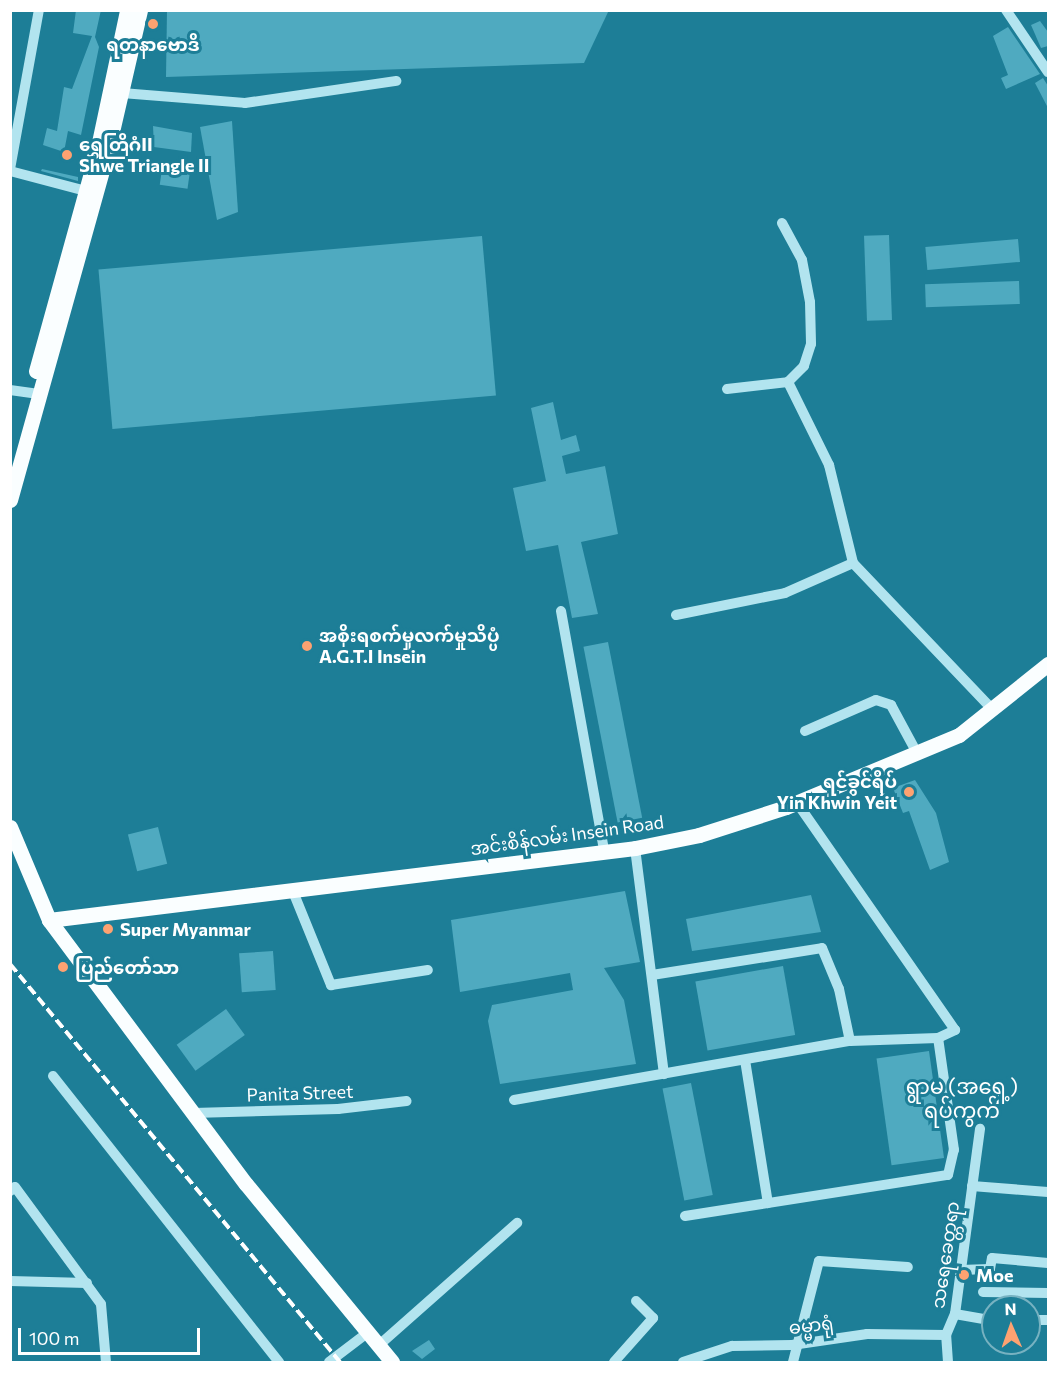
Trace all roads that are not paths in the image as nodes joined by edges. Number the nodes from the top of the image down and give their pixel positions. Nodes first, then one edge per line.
1 (39, 10) edge
2 (128, 10) edge
3 (141, 10) edge
4 (1006, 10) edge
5 (1047, 66) edge
6 (396, 81) dead end
7 (122, 93) junction
8 (10, 170) edge
9 (91, 193) junction
10 (782, 223) dead end
11 (788, 382) junction
12 (728, 389) dead end
13 (10, 390) edge
14 (34, 392) junction
15 (13, 458) edge
16 (10, 500) edge
17 (854, 563) junction
18 (561, 611) dead end
19 (676, 615) dead end
20 (1048, 664) edge
21 (994, 711) junction
22 (805, 731) dead end
23 (917, 753) junction
24 (796, 803) junction
25 (10, 827) edge
26 (635, 848) junction
27 (604, 850) junction
28 (292, 890) junction
29 (50, 920) junction
30 (428, 970) dead end
31 (652, 975) junction
32 (938, 1038) junction
33 (850, 1041) junction
34 (745, 1060) junction
35 (664, 1074) junction
36 (53, 1076) dead end
37 (514, 1100) dead end
38 (407, 1101) dead end
39 (193, 1113) junction
40 (980, 1129) dead end
41 (972, 1186) junction
42 (10, 1191) edge
43 (1048, 1192) edge
44 (768, 1203) junction
45 (685, 1216) dead end
46 (517, 1223) dead end
47 (1048, 1263) edge
48 (908, 1267) dead end
49 (960, 1270) junction
50 (10, 1281) edge
51 (87, 1283) junction
52 (983, 1292) dead end
53 (1048, 1293) edge
54 (636, 1301) dead end
55 (955, 1314) junction
56 (981, 1319) edge
57 (367, 1333) junction
58 (946, 1335) junction
59 (799, 1344) junction
60 (378, 1346) junction
61 (106, 1362) edge
62 (279, 1362) edge
63 (330, 1362) edge
64 (392, 1362) edge
65 (614, 1362) edge
66 (683, 1362) edge
67 (793, 1362) edge
68 (948, 1362) edge

1 - 8 street
2 - 9 main road
3 - 7 main road
4 - 5 street
6 - 7 street
7 - 9 main road
8 - 9 street
9 - 14 main road
10 - 11 street
11 - 12 street
11 - 17 street
13 - 14 street
14 - 15 main road
15 - 16 main road
17 - 19 street
17 - 21 street
18 - 27 street
20 - 21 main road, အင်းစိန်လမ်း Insein Road
21 - 23 main road, အင်းစိန်လမ်း Insein Road
22 - 23 street
23 - 24 main road, အင်းစိန်လမ်း Insein Road
24 - 26 main road, အင်းစိန်လမ်း Insein Road
24 - 32 street
25 - 29 main road
26 - 27 main road, အင်းစိန်လမ်း Insein Road
26 - 31 street
27 - 28 main road, အင်းစိန်လမ်း Insein Road
28 - 29 main road, အင်းစိန်လမ်း Insein Road
28 - 30 street
29 - 39 main road
31 - 33 street
31 - 35 street
32 - 33 street
32 - 44 street
33 - 34 street
34 - 35 street
34 - 44 street
35 - 37 street
36 - 62 street
38 - 39 street, Panita Street
39 - 57 main road
40 - 41 street, သရေခေတ္တရာ
41 - 43 street
41 - 49 street, သရေခေတ္တရာ
42 - 51 street
44 - 45 street
46 - 60 street
47 - 49 street
48 - 59 street
49 - 55 street, သရေခေတ္တရာ
50 - 51 street
51 - 61 street
52 - 53 street
54 - 65 street
55 - 56 street
55 - 58 street, သရေခေတ္တရာ
57 - 60 main road
57 - 63 street
58 - 59 street, ဓမ္မာရုံ
58 - 68 street, သရေခေတ္တရာ
59 - 66 street, ဓမ္မာရုံ
59 - 67 street
60 - 64 main road

